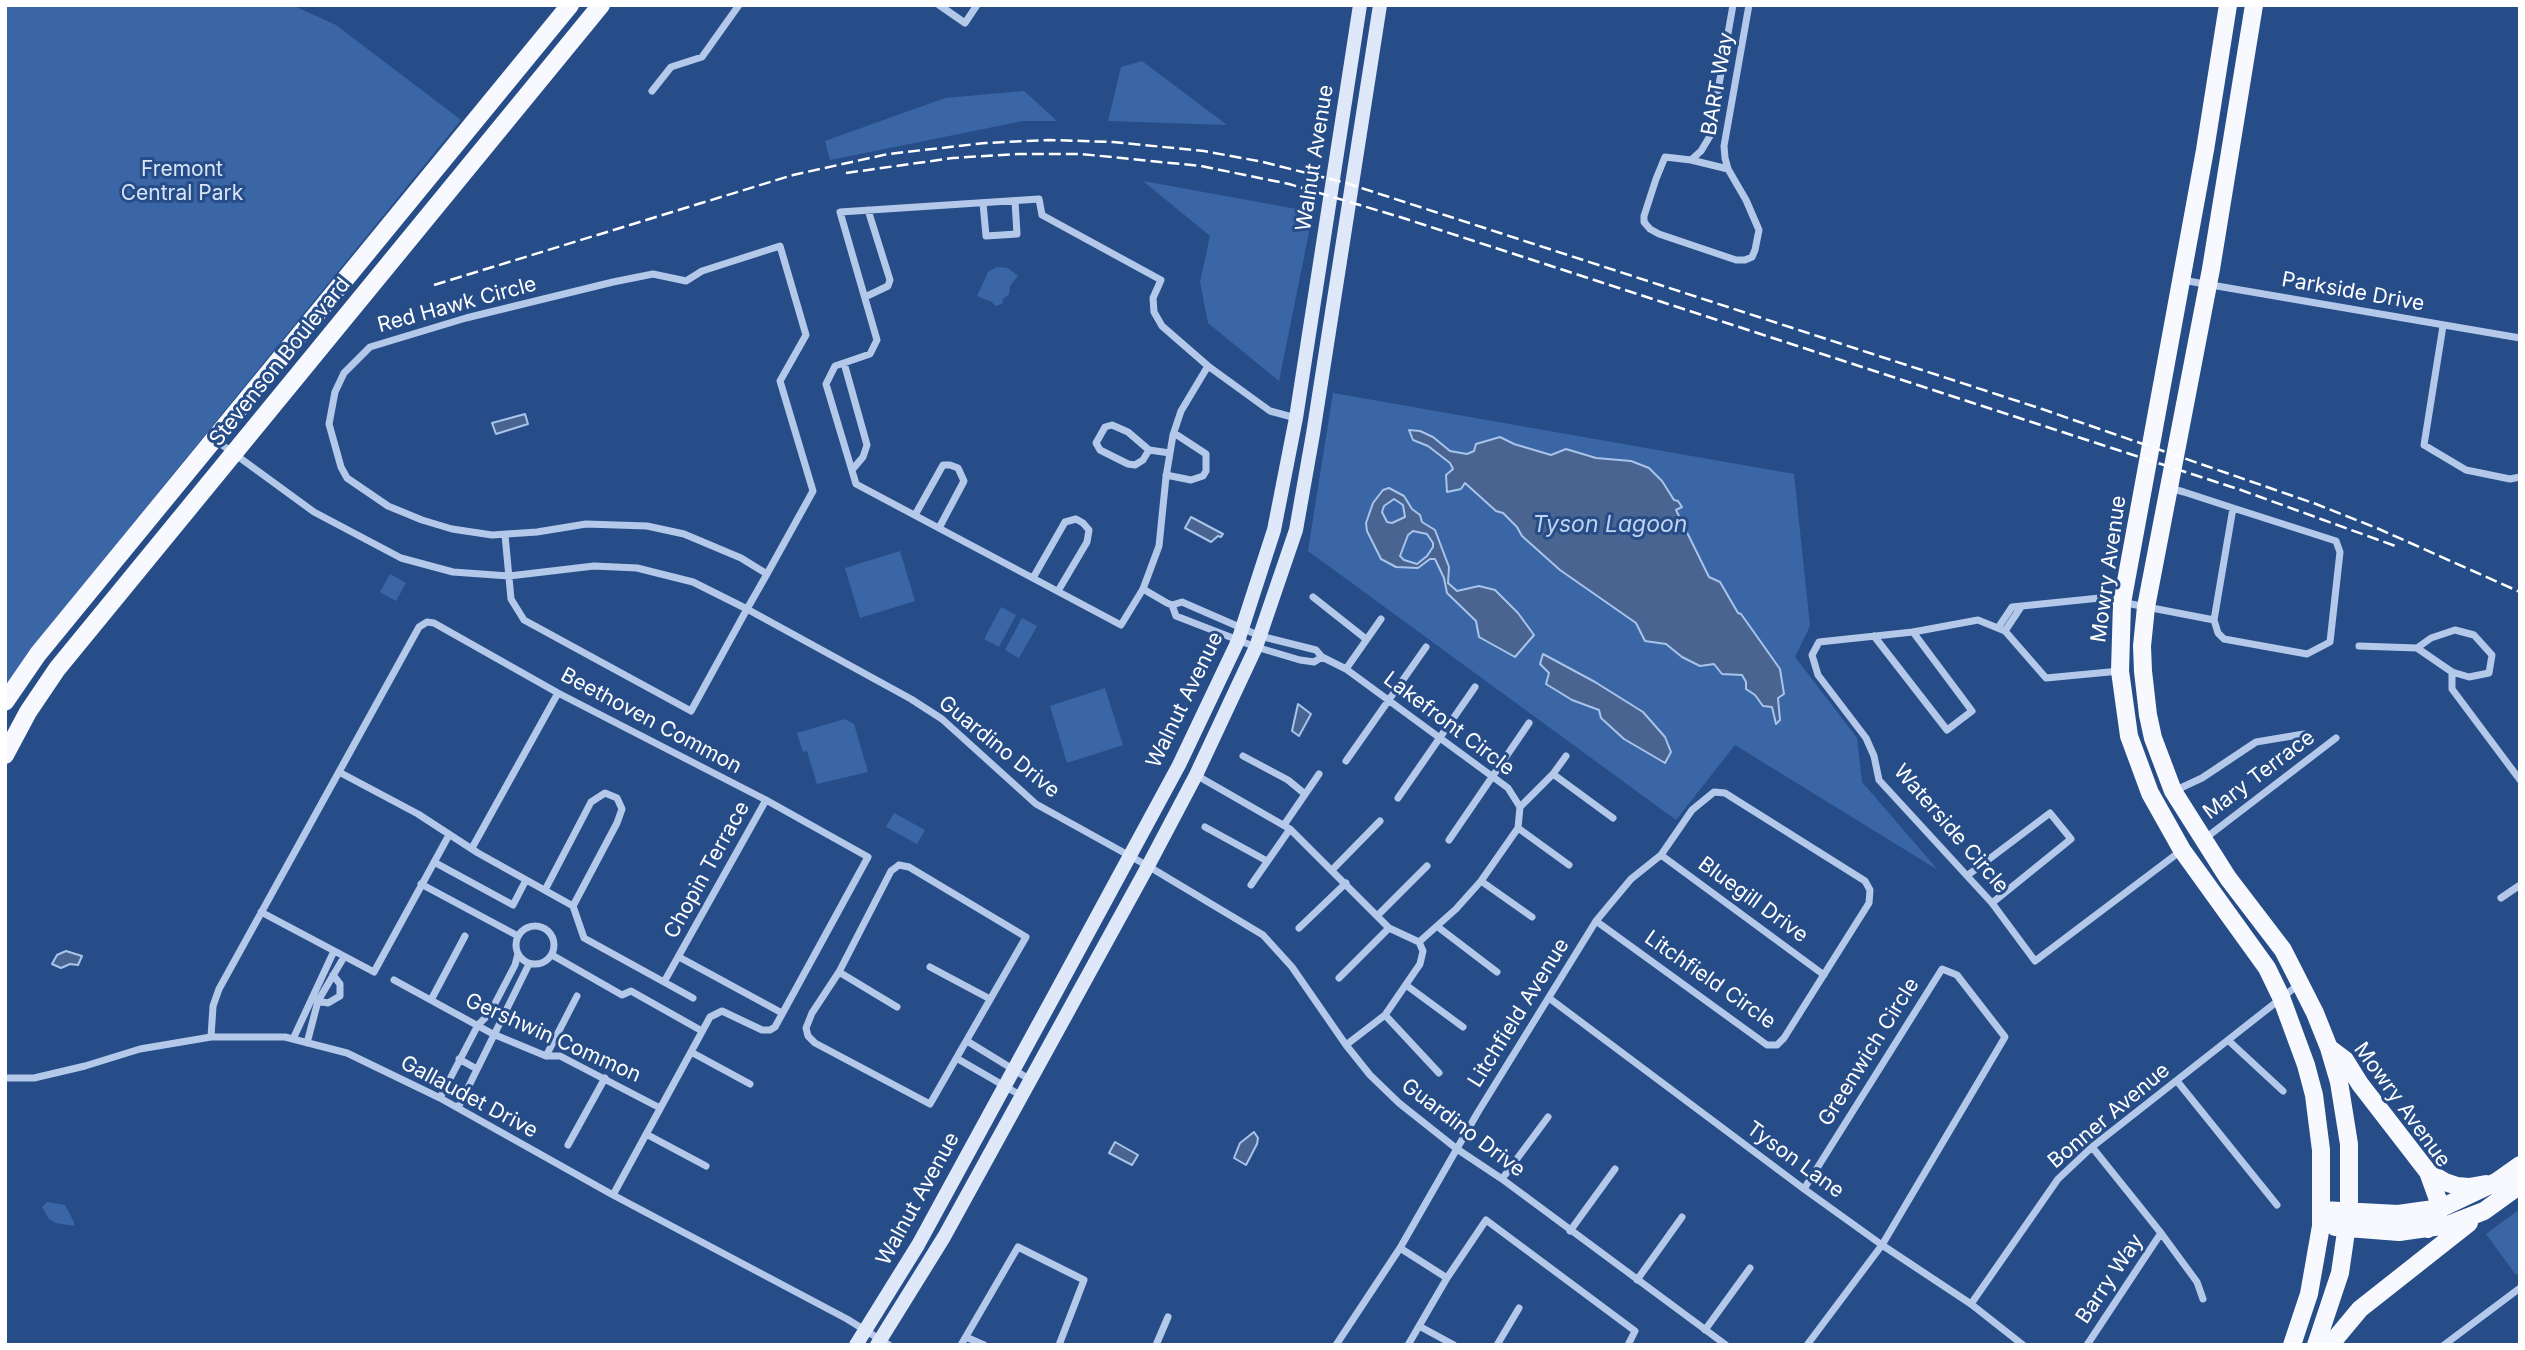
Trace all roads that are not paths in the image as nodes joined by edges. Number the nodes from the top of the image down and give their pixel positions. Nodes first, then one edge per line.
1 (570, 5) edge
2 (601, 5) edge
3 (739, 5) edge
4 (939, 5) edge
5 (977, 5) edge
6 (1360, 5) edge
7 (1380, 5) edge
8 (1733, 5) edge
9 (1749, 5) edge
10 (2254, 5) edge
11 (2228, 7) edge
12 (652, 91) dead end
13 (1691, 160) junction
14 (1728, 169) junction
15 (1015, 201) junction
16 (983, 203) junction
17 (869, 210) junction
18 (2181, 280) junction
19 (2208, 285) junction
20 (865, 297) junction
21 (2443, 326) junction
22 (2520, 338) edge
23 (844, 363) junction
24 (1208, 366) junction
25 (1296, 418) junction
26 (1174, 433) junction
27 (213, 438) junction
28 (1149, 450) junction
29 (1170, 453) junction
30 (233, 454) junction
31 (852, 470) junction
32 (1166, 475) junction
33 (2520, 477) edge
34 (2169, 487) junction
35 (2233, 508) junction
36 (915, 515) junction
37 (939, 528) junction
38 (505, 534) junction
39 (767, 574) junction
40 (509, 576) junction
41 (1033, 578) junction
42 (1143, 589) junction
43 (1058, 591) junction
44 (1312, 597) dead end
45 (2122, 603) junction
46 (1172, 605) junction
47 (2146, 607) junction
48 (747, 608) junction
49 (1381, 619) dead end
50 (2214, 620) junction
51 (2001, 629) junction
52 (1913, 632) junction
53 (1240, 635) junction
54 (1874, 636) junction
55 (1366, 639) junction
56 (1258, 642) junction
57 (2359, 646) dead end
58 (1426, 647) dead end
59 (2417, 648) junction
60 (1322, 657) junction
61 (1346, 669) junction
62 (2120, 671) junction
63 (2452, 672) junction
64 (1475, 687) dead end
65 (558, 693) junction
66 (1388, 701) junction
67 (5, 702) edge
68 (1529, 723) dead end
69 (2304, 734) dead end
70 (2336, 738) dead end
71 (1439, 739) junction
72 (5, 755) edge
73 (1566, 755) dead end
74 (1243, 756) dead end
75 (1346, 761) dead end
76 (2517, 769) edge
77 (339, 772) junction
78 (1319, 774) dead end
79 (1553, 774) junction
80 (1196, 775) junction
81 (1492, 777) junction
82 (2520, 780) edge
83 (2174, 791) junction
84 (1714, 792) joint
85 (1305, 794) junction
86 (1398, 798) dead end
87 (766, 800) junction
88 (1520, 807) junction
89 (1613, 818) dead end
90 (1380, 821) dead end
91 (1205, 827) dead end
92 (1287, 827) junction
93 (1518, 828) junction
94 (449, 835) junction
95 (1449, 840) dead end
96 (2203, 840) junction
97 (472, 848) junction
98 (2182, 850) junction
99 (1661, 855) junction
100 (1129, 856) junction
101 (1267, 861) junction
102 (434, 862) junction
103 (1569, 865) dead end
104 (1148, 866) junction
105 (1427, 866) dead end
106 (1332, 870) junction
107 (1968, 875) junction
108 (526, 880) junction
109 (1480, 881) junction
110 (1346, 883) junction
111 (421, 884) junction
112 (1251, 885) dead end
113 (2520, 885) edge
114 (545, 890) junction
115 (2501, 898) dead end
116 (1992, 903) junction
117 (573, 906) junction
118 (261, 912) junction
119 (1377, 916) junction
120 (1532, 917) dead end
121 (1596, 920) junction
122 (1438, 927) junction
123 (1299, 928) dead end
124 (1389, 928) junction
125 (465, 936) dead end
126 (518, 936) junction
127 (1419, 942) junction
128 (334, 951) junction
129 (517, 954) junction
130 (552, 955) junction
131 (344, 957) junction
132 (679, 957) junction
133 (529, 964) junction
134 (930, 967) dead end
135 (839, 972) junction
136 (1497, 972) dead end
137 (333, 975) junction
138 (1824, 975) junction
139 (1339, 978) dead end
140 (394, 980) dead end
141 (664, 982) junction
142 (2301, 984) junction
143 (1406, 985) junction
144 (577, 996) dead end
145 (2281, 997) junction
146 (693, 998) dead end
147 (1549, 998) junction
148 (990, 999) junction
149 (314, 1000) junction
150 (431, 1000) junction
151 (897, 1007) dead end
152 (782, 1013) junction
153 (1385, 1014) junction
154 (478, 1025) junction
155 (1463, 1027) dead end
156 (702, 1031) junction
157 (493, 1034) junction
158 (211, 1037) junction
159 (293, 1039) junction
160 (967, 1041) junction
161 (2229, 1041) junction
162 (307, 1043) junction
163 (1346, 1045) junction
164 (2329, 1048) junction
165 (691, 1052) junction
166 (546, 1056) junction
167 (459, 1059) junction
168 (958, 1059) junction
169 (477, 1069) junction
170 (1013, 1069) junction
171 (1439, 1073) dead end
172 (605, 1077) junction
173 (5, 1079) edge
174 (1029, 1079) junction
175 (2177, 1081) junction
176 (750, 1084) dead end
177 (1004, 1085) junction
178 (2284, 1091) dead end
179 (1020, 1095) junction
180 (440, 1098) junction
181 (458, 1108) junction
182 (660, 1108) junction
183 (1548, 1116) dead end
184 (646, 1134) junction
185 (568, 1145) dead end
186 (2092, 1147) junction
187 (1457, 1149) junction
188 (2520, 1165) edge
189 (706, 1166) dead end
190 (1615, 1168) dead end
191 (2428, 1172) junction
192 (1502, 1180) junction
193 (2496, 1182) junction
194 (2520, 1185) edge
195 (1804, 1189) junction
196 (613, 1195) junction
197 (2277, 1205) dead end
198 (2441, 1209) junction
199 (2484, 1211) junction
200 (1682, 1217) dead end
201 (2321, 1218) junction
202 (2348, 1219) junction
203 (2428, 1229) junction
204 (1570, 1231) junction
205 (2161, 1233) junction
206 (1882, 1245) junction
207 (1400, 1248) junction
208 (1750, 1268) dead end
209 (1447, 1278) junction
210 (1637, 1280) junction
211 (2520, 1288) edge
212 (2203, 1298) dead end
213 (1971, 1304) junction
214 (1519, 1308) dead end
215 (1168, 1317) dead end
216 (1419, 1326) junction
217 (866, 1330) junction
218 (1704, 1330) junction
219 (966, 1337) junction
220 (882, 1343) edge
221 (856, 1345) edge
222 (961, 1345) edge
223 (984, 1345) edge
224 (1059, 1345) edge
225 (1156, 1345) edge
226 (1336, 1345) edge
227 (1408, 1345) edge
228 (1454, 1345) edge
229 (1497, 1345) edge
230 (1628, 1345) edge
231 (1726, 1345) edge
232 (1807, 1345) edge
233 (2024, 1345) edge
234 (2087, 1345) edge
235 (2292, 1345) edge
236 (2316, 1345) edge
237 (2330, 1345) edge
238 (2444, 1345) edge

1 - 27 main road, Stevenson Boulevard
2 - 30 main road, Stevenson Boulevard
3 - 12 street
4 - 5 street
6 - 25 main road, Walnut Avenue
7 - 56 main road, Walnut Avenue
8 - 13 street, BART Way
9 - 14 street, BART Way
10 - 19 main road, Mowry Avenue
11 - 18 main road, Mowry Avenue
13 - 14 street, BART Way
13 - 14 street, BART Way
15 - 16 street
15 - 16 street
15 - 24 street
16 - 17 street
17 - 20 street
17 - 20 street
18 - 19 street, Parkside Drive
18 - 45 main road, Mowry Avenue
19 - 21 street, Parkside Drive
19 - 34 main road, Mowry Avenue
20 - 23 street
21 - 22 street, Parkside Drive
21 - 33 street
23 - 31 street
23 - 31 street
24 - 25 street
24 - 26 street
25 - 53 main road, Walnut Avenue
26 - 29 street
26 - 32 street
27 - 30 street, Guardino Drive
27 - 67 main road, Stevenson Boulevard
28 - 28 street
28 - 29 street
29 - 32 street
30 - 40 street, Guardino Drive
30 - 72 main road, Stevenson Boulevard
31 - 36 street
32 - 42 street
34 - 35 street
34 - 47 main road, Mowry Avenue
35 - 50 street
35 - 50 street
36 - 37 street
36 - 37 street
37 - 41 street
38 - 39 street, Red Hawk Circle
38 - 39 street, Red Hawk Circle
38 - 40 street
39 - 48 street, Red Hawk Circle
40 - 48 street, Guardino Drive
40 - 48 street, Red Hawk Circle
41 - 43 street
41 - 43 street
42 - 43 street
42 - 46 street
44 - 55 street
45 - 47 street
45 - 51 street
45 - 62 main road, Mowry Avenue
46 - 53 street
46 - 53 street
47 - 50 street
47 - 83 main road, Mowry Avenue
48 - 100 street, Guardino Drive
49 - 55 street
51 - 52 street, Waterside Circle
51 - 62 street
52 - 54 street, Waterside Circle
52 - 54 street
53 - 56 street, Lakefront Circle
53 - 56 street, Lakefront Circle
53 - 100 main road, Walnut Avenue
54 - 107 street, Waterside Circle
55 - 61 street
56 - 60 street, Lakefront Circle
56 - 60 street, Lakefront Circle
56 - 80 main road, Walnut Avenue
57 - 59 street
58 - 66 street
59 - 63 street
59 - 63 street
60 - 61 street, Lakefront Circle
61 - 66 street, Lakefront Circle
62 - 98 main road, Mowry Avenue
63 - 76 street
64 - 71 street
65 - 77 street, Beethoven Common
65 - 87 street, Beethoven Common
65 - 97 street
66 - 71 street, Lakefront Circle
66 - 75 street
68 - 81 street
69 - 83 street
70 - 96 street, Mary Terrace
71 - 81 street, Lakefront Circle
71 - 86 street
73 - 79 street
74 - 85 street
76 - 82 street
77 - 94 street
77 - 118 street, Beethoven Common
78 - 85 street
79 - 88 street
79 - 89 street
80 - 92 street
80 - 104 main road, Walnut Avenue
81 - 88 street, Lakefront Circle
81 - 95 street
83 - 96 main road, Mowry Avenue
84 - 99 street, Litchfield Avenue
84 - 138 street, Litchfield Circle
85 - 92 street
87 - 132 street, Chopin Terrace
87 - 152 street, Beethoven Common
88 - 93 street, Lakefront Circle
90 - 106 street
91 - 101 street
92 - 101 street
92 - 106 street
93 - 103 street
93 - 109 street
94 - 97 street
94 - 102 street
96 - 142 main road, Mowry Avenue
97 - 108 street
98 - 116 street, Waterside Circle
98 - 145 main road, Mowry Avenue
99 - 121 street, Litchfield Avenue
99 - 138 street, Bluegill Drive
100 - 104 street, Guardino Drive
100 - 170 main road, Walnut Avenue
101 - 112 street
102 - 108 street
102 - 111 street
104 - 163 street, Guardino Drive
104 - 174 main road, Walnut Avenue
105 - 119 street
106 - 110 street
107 - 116 street, Waterside Circle
107 - 116 street
108 - 114 street
109 - 120 street
109 - 122 street
110 - 119 street
110 - 123 street
111 - 126 street
111 - 131 street
113 - 115 street
114 - 117 street
114 - 117 street
117 - 141 street
118 - 128 street
118 - 158 street, Beethoven Common
119 - 124 street
121 - 138 street, Litchfield Circle
121 - 147 street, Litchfield Avenue
122 - 127 street
122 - 136 street
124 - 127 street
124 - 139 street
125 - 150 street
126 - 129 street
126 - 130 street
127 - 143 street
128 - 131 street
128 - 149 street
129 - 133 street
129 - 154 street
130 - 133 street
130 - 156 street
131 - 137 street
132 - 141 street
132 - 152 street
133 - 157 street
134 - 148 street
135 - 148 street
135 - 151 street
135 - 168 street
137 - 149 street
137 - 149 street
140 - 150 street, Gershwin Common
141 - 146 street
142 - 145 street, Bonner Avenue
142 - 164 main road, Mowry Avenue
143 - 153 street
143 - 155 street
144 - 166 street
145 - 161 street, Bonner Avenue
145 - 201 main road, Mowry Avenue
147 - 187 street, Litchfield Avenue
147 - 195 street, Tyson Lane
148 - 160 street
149 - 159 street
149 - 162 street
150 - 154 street, Gershwin Common
152 - 156 street
153 - 163 street
153 - 171 street
154 - 157 street, Gershwin Common
154 - 167 street
156 - 165 street
157 - 166 street, Gershwin Common
157 - 169 street
158 - 159 street, Gallaudet Drive
158 - 173 street, Gallaudet Drive
159 - 162 street, Gallaudet Drive
160 - 168 street
160 - 170 street
161 - 175 street, Bonner Avenue
161 - 178 street
162 - 180 street, Gallaudet Drive
163 - 187 street, Guardino Drive
164 - 191 main road, Mowry Avenue
164 - 202 main road, Mowry Avenue
165 - 176 street
165 - 182 street
166 - 172 street, Gershwin Common
167 - 169 street
167 - 180 street
168 - 177 street
169 - 181 street
170 - 174 street
170 - 177 main road, Walnut Avenue
172 - 182 street, Gershwin Common
172 - 185 street
174 - 179 main road, Walnut Avenue
175 - 186 street, Bonner Avenue
175 - 197 street
177 - 179 street
177 - 217 main road, Walnut Avenue
179 - 220 main road, Walnut Avenue
180 - 181 street, Gallaudet Drive
181 - 196 street, Gallaudet Drive
182 - 184 street
183 - 192 street
184 - 189 street
184 - 196 street
186 - 205 street
186 - 213 street, Bonner Avenue
187 - 192 street, Guardino Drive
187 - 207 street, Litchfield Avenue
188 - 193 main road
190 - 204 street
191 - 193 main road
191 - 198 main road, Mowry Avenue
192 - 204 street, Guardino Drive
193 - 198 main road
194 - 199 main road
195 - 206 street, Tyson Lane
195 - 206 street, Greenwich Circle
196 - 217 street, Gallaudet Drive
198 - 202 main road
198 - 203 main road
199 - 203 main road
199 - 237 main road
200 - 210 street
201 - 202 main road
201 - 235 main road, Mowry Avenue
202 - 203 main road
202 - 236 main road, Mowry Avenue
204 - 210 street, Guardino Drive
205 - 212 street
205 - 234 street, Barry Way
206 - 213 street, Tyson Lane
206 - 232 street
207 - 209 street
207 - 226 street, Litchfield Avenue
208 - 218 street
209 - 216 street
209 - 230 street
210 - 218 street, Guardino Drive
211 - 238 street
213 - 233 street, Tyson Lane
214 - 229 street
215 - 225 street
216 - 227 street
216 - 228 street
217 - 220 street, Gallaudet Drive
217 - 221 main road, Walnut Avenue
218 - 231 street, Guardino Drive
219 - 222 street
219 - 223 street
219 - 224 street

